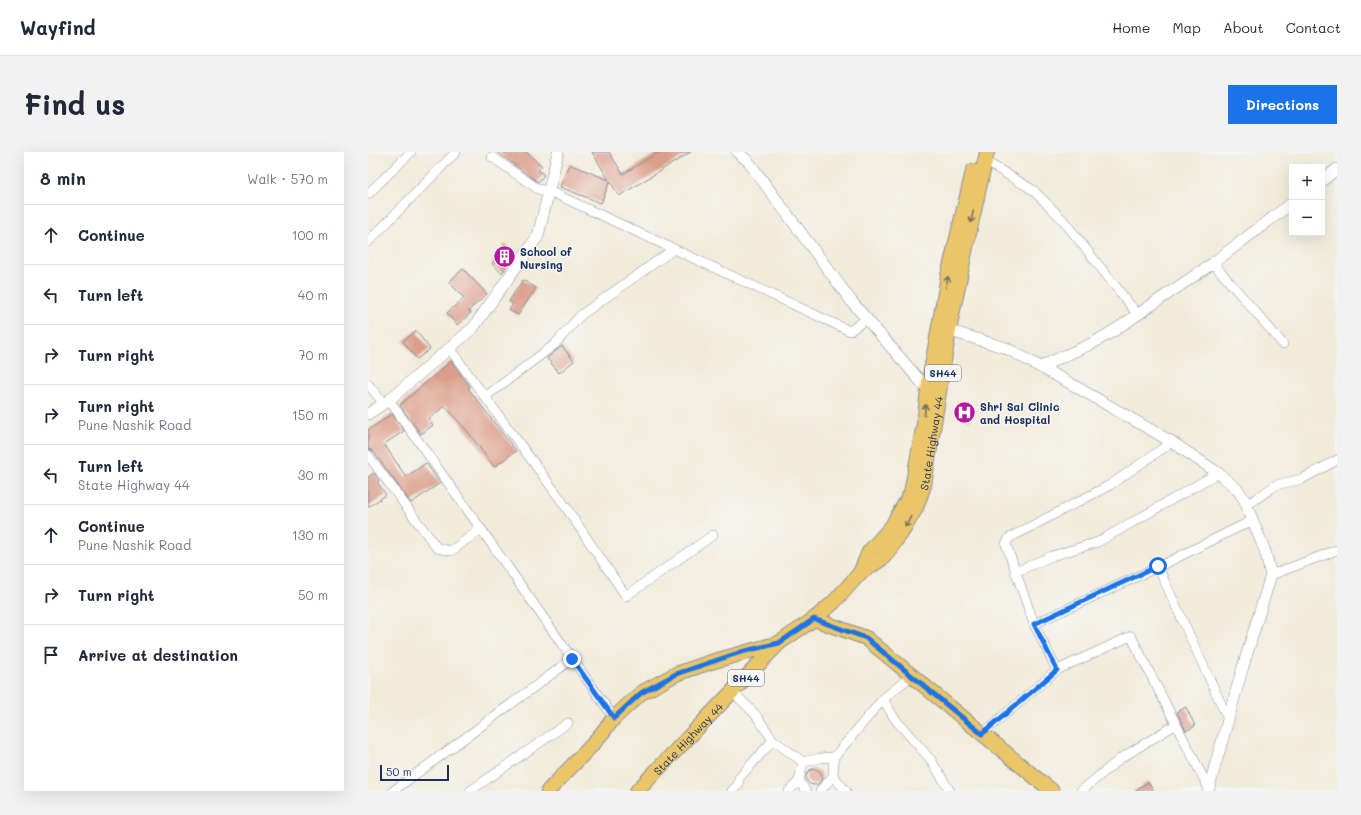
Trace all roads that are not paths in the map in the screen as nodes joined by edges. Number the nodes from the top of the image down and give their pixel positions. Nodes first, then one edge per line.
1 (411, 152) edge
2 (456, 152) edge
3 (558, 152) edge
4 (737, 152) edge
5 (983, 155) edge
6 (492, 157) dead end
7 (1337, 169) edge
8 (1325, 179) edge
9 (549, 191) junction
10 (368, 194) edge
11 (1289, 205) edge
12 (368, 242) edge
13 (674, 249) junction
14 (1213, 263) junction
15 (1138, 315) junction
16 (866, 319) junction
17 (944, 329) junction
18 (1283, 344) dead end
19 (450, 348) junction
20 (1040, 367) junction
21 (368, 384) edge
22 (934, 392) junction
23 (485, 397) junction
24 (387, 402) junction
25 (368, 414) edge
26 (1172, 442) junction
27 (368, 455) edge
28 (1337, 460) edge
29 (1218, 473) junction
30 (1247, 505) junction
31 (1253, 520) junction
32 (481, 529) junction
33 (713, 535) dead end
34 (1337, 550) edge
35 (1158, 566) junction
36 (1015, 572) junction
37 (1271, 575) junction
38 (814, 619) junction
39 (1034, 624) junction
40 (779, 643) junction
41 (572, 659) junction
42 (1057, 670) junction
43 (911, 676) junction
44 (733, 692) junction
45 (883, 699) junction
46 (614, 718) junction
47 (1228, 720) junction
48 (568, 722) dead end
49 (1175, 725) junction
50 (982, 734) junction
51 (773, 740) junction
52 (834, 757) junction
53 (803, 762) junction
54 (833, 776) junction
55 (799, 781) junction
56 (1209, 790) edge
57 (393, 791) edge
58 (470, 791) edge
59 (548, 791) edge
60 (637, 791) edge
61 (732, 791) edge
62 (789, 791) edge
63 (806, 791) edge
64 (820, 791) edge
65 (846, 791) edge
66 (950, 791) edge
67 (1052, 791) edge
68 (1081, 791) edge

1 - 10 street
2 - 12 street
3 - 9 street
4 - 16 street
5 - 15 street
5 - 17 main road, State Highway 44 / SH44
6 - 9 street
7 - 8 street
9 - 13 street
9 - 19 street
11 - 14 street
13 - 16 street
13 - 23 street
14 - 15 street
14 - 18 street
15 - 20 street
16 - 22 street
17 - 20 street
17 - 22 main road, State Highway 44 / SH44
19 - 23 street
19 - 24 street
20 - 26 street
21 - 24 street
22 - 38 main road, State Highway 44 / SH44
23 - 33 street
24 - 25 street
24 - 32 street
26 - 29 street
26 - 36 street
27 - 32 street
28 - 30 street
29 - 30 street
29 - 36 street
30 - 31 street
31 - 35 street
31 - 37 street
32 - 41 street
34 - 37 street
35 - 39 street
35 - 47 street
36 - 39 street
37 - 47 street
38 - 40 main road, State Highway 44 / SH44
38 - 43 main road
39 - 42 street
40 - 44 main road, State Highway 44 / SH44
40 - 46 main road
41 - 46 street
41 - 57 street
42 - 49 street
42 - 50 street
43 - 45 street
43 - 50 main road
44 - 51 street
44 - 60 main road, State Highway 44 / SH44
45 - 52 street
45 - 66 street
46 - 59 main road
47 - 56 street
48 - 58 street
49 - 56 street
49 - 68 street
50 - 67 main road
51 - 53 street
51 - 61 street
52 - 53 street
52 - 54 street
53 - 55 street
54 - 64 street
54 - 65 street
55 - 62 street
55 - 63 street

